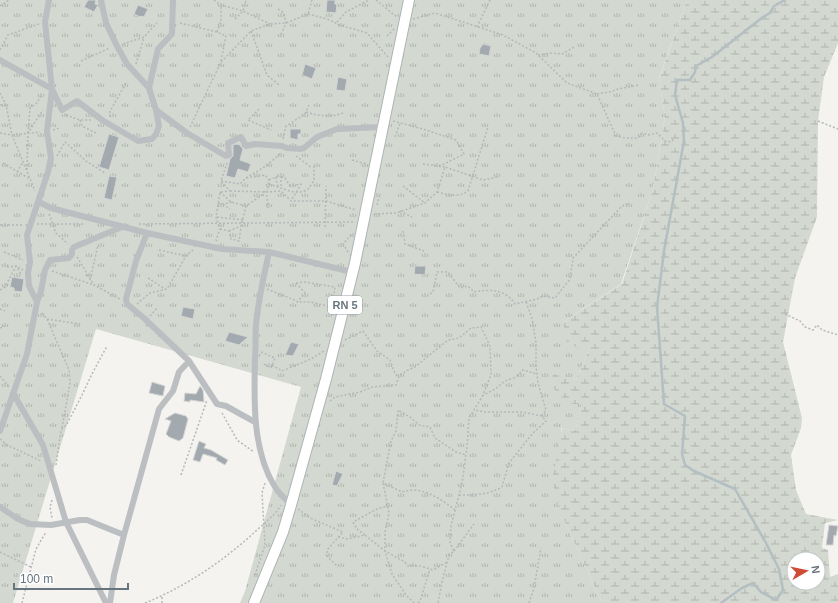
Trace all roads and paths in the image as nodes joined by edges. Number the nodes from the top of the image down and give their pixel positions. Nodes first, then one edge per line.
1 (9, 0) edge
2 (49, 0) edge
3 (101, 0) edge
4 (173, 0) edge
5 (214, 0) edge
6 (218, 0) edge
7 (312, 0) edge
8 (369, 0) edge
9 (376, 0) edge
10 (408, 0) edge
11 (490, 0) edge
12 (246, 1) edge
13 (0, 3) edge
14 (3, 3) junction
15 (220, 4) junction
16 (0, 6) edge
17 (278, 9) dead end
18 (243, 11) junction
19 (308, 14) junction
20 (235, 19) dead end
21 (172, 21) junction
22 (45, 22) junction
23 (337, 22) junction
24 (404, 22) junction
25 (286, 23) junction
26 (270, 24) junction
27 (477, 27) junction
28 (251, 31) junction
29 (217, 32) junction
30 (144, 37) dead end
31 (280, 38) dead end
32 (574, 47) dead end
33 (0, 50) edge
34 (538, 55) junction
35 (0, 60) edge
36 (221, 62) junction
37 (396, 66) junction
38 (134, 70) junction
39 (126, 84) dead end
40 (279, 85) dead end
41 (638, 86) dead end
42 (149, 88) junction
43 (52, 89) junction
44 (0, 93) edge
45 (597, 94) junction
46 (51, 96) junction
47 (6, 105) junction
48 (309, 105) dead end
49 (0, 106) edge
50 (44, 109) dead end
51 (259, 109) dead end
52 (156, 110) junction
53 (306, 112) junction
54 (343, 113) dead end
55 (65, 115) dead end
56 (80, 120) junction
57 (102, 120) junction
58 (818, 121) dead end
59 (384, 123) junction
60 (400, 123) junction
61 (110, 125) junction
62 (488, 127) dead end
63 (60, 128) dead end
64 (838, 129) edge
65 (271, 130) dead end
66 (48, 131) junction
67 (0, 133) edge
68 (28, 133) junction
69 (96, 133) dead end
70 (187, 133) junction
71 (12, 135) junction
72 (395, 137) dead end
73 (674, 139) dead end
74 (65, 142) dead end
75 (284, 147) junction
76 (229, 155) junction
77 (352, 160) dead end
78 (24, 162) junction
79 (3, 163) dead end
80 (423, 164) dead end
81 (314, 165) dead end
82 (440, 166) junction
83 (375, 167) junction
84 (445, 167) junction
85 (313, 169) junction
86 (27, 170) junction
87 (17, 172) junction
88 (105, 173) dead end
89 (472, 175) junction
90 (276, 177) junction
91 (281, 177) junction
92 (246, 178) junction
93 (498, 178) dead end
94 (31, 180) junction
95 (269, 180) junction
96 (221, 181) junction
97 (269, 184) junction
98 (278, 186) junction
99 (326, 186) dead end
100 (403, 186) dead end
101 (281, 188) junction
102 (230, 191) junction
103 (220, 192) junction
104 (266, 192) junction
105 (297, 192) junction
106 (437, 192) junction
107 (262, 195) junction
108 (291, 201) junction
109 (39, 202) junction
110 (232, 202) junction
111 (326, 202) junction
112 (218, 203) junction
113 (425, 203) junction
114 (630, 203) dead end
115 (223, 204) junction
116 (246, 206) junction
117 (268, 208) dead end
118 (230, 209) dead end
119 (366, 212) junction
120 (400, 212) junction
121 (216, 217) junction
122 (412, 217) dead end
123 (243, 220) junction
124 (353, 222) dead end
125 (31, 224) dead end
126 (86, 224) dead end
127 (133, 224) dead end
128 (0, 225) edge
129 (24, 225) dead end
130 (241, 226) junction
131 (122, 227) junction
132 (325, 227) dead end
133 (220, 229) junction
134 (229, 231) junction
135 (403, 231) dead end
136 (147, 234) junction
137 (98, 237) junction
138 (222, 249) junction
139 (159, 250) dead end
140 (424, 251) dead end
141 (269, 252) junction
142 (45, 270) junction
143 (28, 272) junction
144 (352, 272) junction
145 (148, 278) dead end
146 (90, 280) dead end
147 (92, 283) dead end
148 (94, 286) junction
149 (262, 286) junction
150 (167, 289) junction
151 (0, 290) edge
152 (430, 294) dead end
153 (143, 298) dead end
154 (126, 302) junction
155 (297, 302) junction
156 (526, 302) junction
157 (37, 305) junction
158 (158, 307) dead end
159 (332, 307) junction
160 (0, 309) edge
161 (344, 309) junction
162 (5, 311) dead end
163 (785, 314) dead end
164 (47, 319) junction
165 (145, 319) junction
166 (80, 324) dead end
167 (5, 326) dead end
168 (0, 328) edge
169 (838, 335) edge
170 (334, 344) junction
171 (107, 346) dead end
172 (256, 350) junction
173 (256, 358) junction
174 (189, 361) junction
175 (272, 365) junction
176 (537, 374) junction
177 (0, 376) edge
178 (399, 378) junction
179 (13, 393) junction
180 (482, 396) junction
181 (207, 399) dead end
182 (329, 402) dead end
183 (217, 404) junction
184 (474, 410) junction
185 (542, 416) junction
186 (256, 422) junction
187 (61, 430) junction
188 (0, 431) edge
189 (0, 439) edge
190 (466, 455) junction
191 (263, 459) junction
192 (50, 466) junction
193 (269, 474) junction
194 (181, 475) dead end
195 (54, 478) junction
196 (383, 483) junction
197 (459, 495) junction
198 (52, 499) dead end
199 (288, 502) junction
200 (388, 506) junction
201 (0, 507) edge
202 (455, 510) junction
203 (66, 522) junction
204 (264, 524) junction
205 (474, 524) dead end
206 (50, 525) junction
207 (365, 535) junction
208 (124, 536) junction
209 (338, 537) junction
210 (541, 548) dead end
211 (385, 551) junction
212 (454, 551) junction
213 (0, 552) edge
214 (447, 562) junction
215 (31, 567) junction
216 (338, 568) dead end
217 (430, 569) junction
218 (254, 578) dead end
219 (162, 596) junction
220 (22, 603) edge
221 (106, 603) edge
222 (110, 603) edge
223 (145, 603) edge
224 (162, 603) edge
225 (254, 603) edge
226 (414, 603) edge
227 (418, 603) edge
228 (438, 603) edge
229 (529, 603) edge

1 - 14 path
2 - 22 street
3 - 38 street
4 - 21 street
5 - 15 path
6 - 15 path
7 - 19 path
8 - 23 path
9 - 24 path
10 - 24 main road, RN 5
11 - 27 path
12 - 18 path
13 - 14 path
14 - 16 path
15 - 18 path
15 - 29 path
17 - 25 path
18 - 20 path
18 - 26 path
19 - 23 path
19 - 25 path
21 - 29 path
21 - 42 street
22 - 33 path
22 - 43 street
23 - 37 path
24 - 27 path
24 - 37 main road, RN 5
25 - 26 path
25 - 31 path
26 - 28 path
27 - 34 path
28 - 36 path
28 - 40 path
29 - 36 path
30 - 38 path
32 - 34 path
34 - 45 path
35 - 43 street
36 - 70 path
37 - 59 main road, RN 5
38 - 42 street
39 - 61 path
41 - 45 path
42 - 52 street
43 - 46 street
43 - 57 street
44 - 47 path
45 - 73 path
46 - 66 street
46 - 68 path
47 - 49 path
47 - 71 path
48 - 53 path
50 - 68 path
51 - 65 path
52 - 61 street
52 - 70 street
53 - 54 path
53 - 75 path
55 - 56 path
56 - 57 path
56 - 69 path
57 - 61 street
58 - 64 path
59 - 60 path
59 - 75 street
59 - 83 main road, RN 5
60 - 72 path
60 - 82 path
62 - 89 path
63 - 66 path
66 - 68 path
66 - 109 street
67 - 71 path
68 - 71 path
68 - 86 path
70 - 76 street
71 - 78 path
74 - 88 path
75 - 76 street
75 - 85 path
75 - 92 path
76 - 96 path
77 - 83 path
78 - 86 path
78 - 87 path
79 - 87 path
80 - 82 path
81 - 85 path
82 - 84 path
83 - 119 main road, RN 5
84 - 89 path
84 - 106 path
85 - 105 path
86 - 94 path
87 - 94 path
89 - 93 path
89 - 106 path
90 - 91 path
90 - 95 path
90 - 98 path
91 - 101 path
91 - 105 path
92 - 95 path
92 - 96 path
94 - 109 path
95 - 97 path
96 - 102 path
97 - 98 path
97 - 104 path
98 - 101 path
99 - 111 path
100 - 113 path
101 - 105 path
102 - 103 path
102 - 104 path
103 - 110 path
103 - 112 path
104 - 107 path
104 - 108 path
105 - 108 path
106 - 113 path
107 - 116 path
107 - 117 path
108 - 111 path
109 - 131 street
109 - 143 street
110 - 115 path
110 - 116 path
111 - 119 path
111 - 132 path
112 - 115 path
112 - 121 path
113 - 120 path
114 - 156 path
115 - 118 path
116 - 123 path
119 - 120 path
119 - 144 main road, RN 5
120 - 122 path
121 - 123 path
121 - 133 path
123 - 130 path
124 - 127 path
125 - 126 path
128 - 129 path
130 - 134 path
130 - 134 path
131 - 136 street
131 - 137 street
133 - 134 path
133 - 138 path
135 - 140 path
136 - 138 street
136 - 154 street
137 - 142 street
137 - 146 path
138 - 141 street
139 - 150 path
141 - 144 street
141 - 149 street
142 - 148 path
142 - 157 street
143 - 151 path
143 - 157 street
144 - 161 main road, RN 5
145 - 150 path
147 - 148 path
148 - 154 path
149 - 155 path
149 - 172 street
150 - 153 path
152 - 156 path
154 - 165 street
155 - 159 path
155 - 159 path
156 - 176 path
157 - 164 path
157 - 179 street
158 - 165 path
159 - 161 path
160 - 162 path
161 - 170 main road, RN 5
163 - 169 path
164 - 166 path
164 - 187 path
165 - 174 street
167 - 168 path
170 - 175 path
170 - 178 path
170 - 199 main road, RN 5
171 - 187 path
172 - 173 street
172 - 175 path
173 - 175 path
173 - 186 street
174 - 183 street
174 - 208 street
176 - 180 path
176 - 185 path
177 - 179 path
178 - 180 path
178 - 182 path
179 - 188 street
179 - 192 street
180 - 184 path
181 - 194 path
183 - 186 street
183 - 191 path
184 - 185 path
184 - 190 path
185 - 197 path
186 - 191 street
187 - 195 path
189 - 192 path
190 - 196 path
190 - 197 path
191 - 193 street
192 - 195 street
193 - 199 street
193 - 204 path
195 - 203 street
196 - 200 path
196 - 202 path
197 - 202 path
198 - 206 path
199 - 204 path
199 - 209 path
199 - 225 main road, RN 5
200 - 207 path
200 - 211 path
201 - 206 street
202 - 212 path
203 - 206 street
203 - 208 street
203 - 221 street
204 - 218 path
204 - 219 path
205 - 212 path
206 - 215 path
207 - 209 path
207 - 211 path
208 - 222 street
209 - 216 path
210 - 229 path
211 - 217 path
211 - 226 path
212 - 214 path
213 - 215 path
214 - 217 path
214 - 228 path
215 - 220 path
217 - 227 path
219 - 223 path
219 - 224 path

